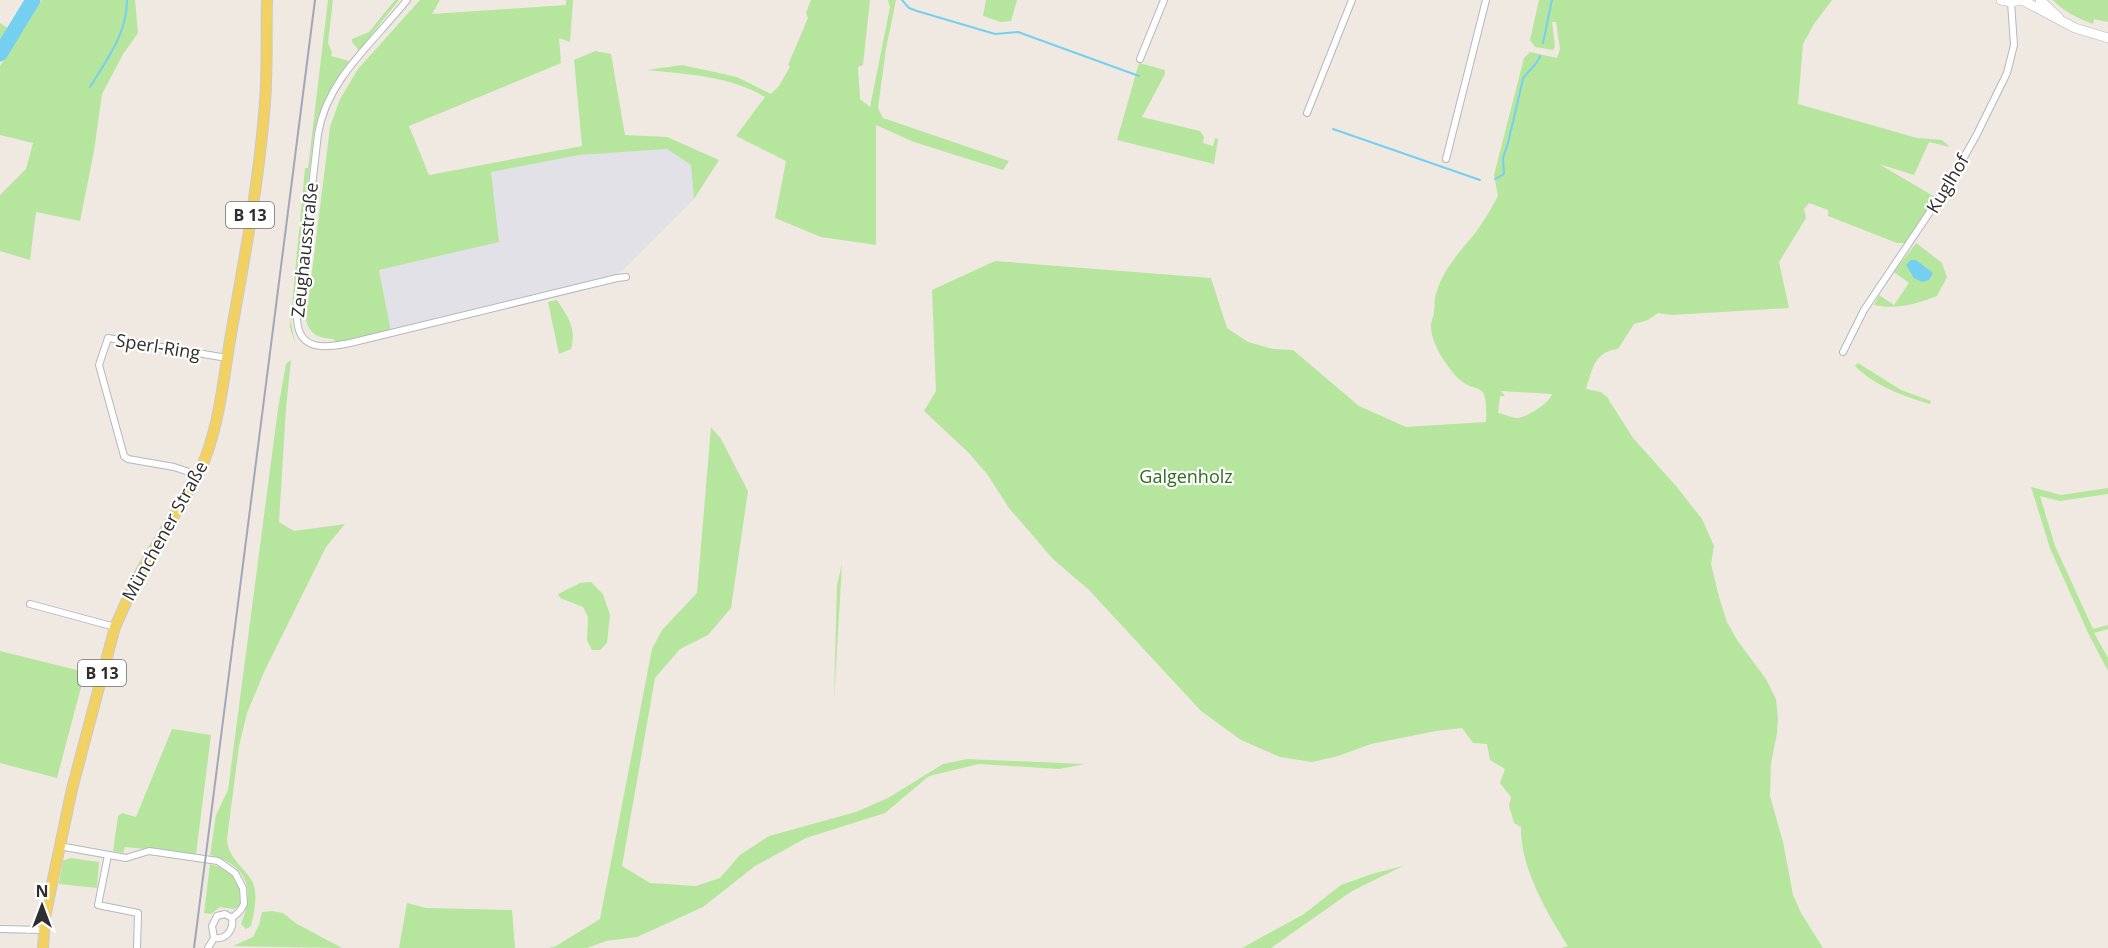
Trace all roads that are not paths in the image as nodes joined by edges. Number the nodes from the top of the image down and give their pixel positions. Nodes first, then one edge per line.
1 (267, 0) edge
2 (407, 0) edge
3 (1164, 0) edge
4 (1352, 0) edge
5 (1486, 0) edge
6 (2040, 0) edge
7 (2014, 1) edge
8 (2063, 22) junction
9 (2108, 38) edge
10 (1140, 59) dead end
11 (1307, 113) dead end
12 (1446, 159) dead end
13 (626, 277) dead end
14 (1843, 352) dead end
15 (227, 358) junction
16 (198, 475) junction
17 (30, 604) dead end
18 (116, 627) junction
19 (59, 846) junction
20 (108, 855) junction
21 (232, 918) junction
22 (0, 929) edge
23 (43, 930) junction
24 (214, 938) junction
25 (43, 948) edge
26 (137, 948) edge
27 (208, 948) edge

1 - 15 main road, Münchener Straße / B 13
2 - 13 street, Zeughausstraße
3 - 10 street
4 - 11 street
5 - 12 street
6 - 8 street
7 - 8 street
7 - 14 street, Kuglhof
8 - 9 street
15 - 16 main road, Münchener Straße / B 13
15 - 16 street, Sperl-Ring
16 - 18 main road, Münchener Straße / B 13
17 - 18 street
18 - 19 main road, Münchener Straße / B 13
19 - 20 street
19 - 23 main road, Münchener Straße / B 13
20 - 21 street
20 - 26 street
21 - 24 street
21 - 24 street
22 - 23 street
23 - 25 main road, Münchener Straße / B 13
24 - 27 street

